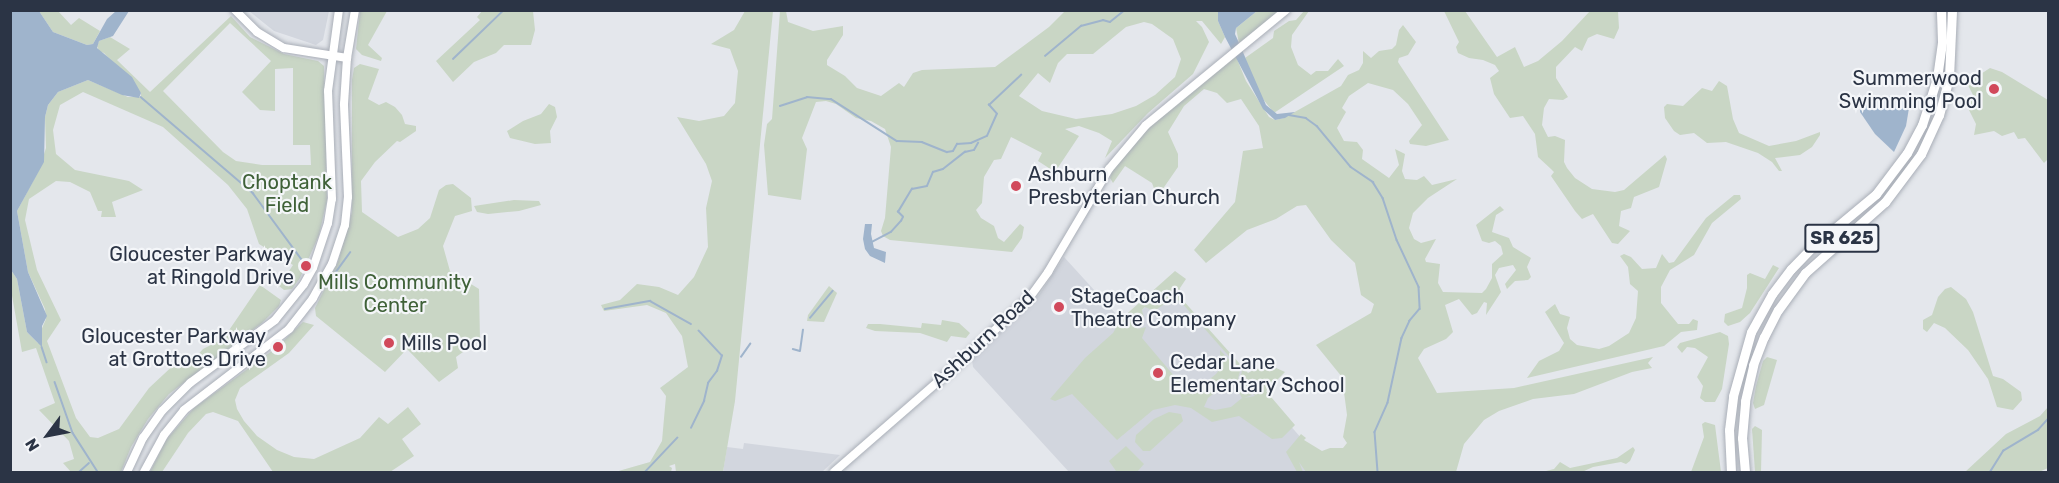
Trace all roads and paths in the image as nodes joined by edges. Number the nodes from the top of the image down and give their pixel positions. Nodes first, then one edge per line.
1 (235, 10) edge
2 (339, 10) edge
3 (355, 10) edge
4 (1286, 10) edge
5 (1941, 10) edge
6 (1952, 10) edge
7 (332, 55) junction
8 (347, 58) junction
9 (127, 472) edge
10 (144, 472) edge
11 (834, 472) edge
12 (1731, 472) edge
13 (1745, 472) edge

1 - 7 main road
2 - 7 main road
3 - 8 main road
4 - 11 main road, Ashburn Road
5 - 12 main road, SR 625
6 - 13 main road, SR 625
7 - 8 main road
7 - 9 main road
8 - 10 main road

